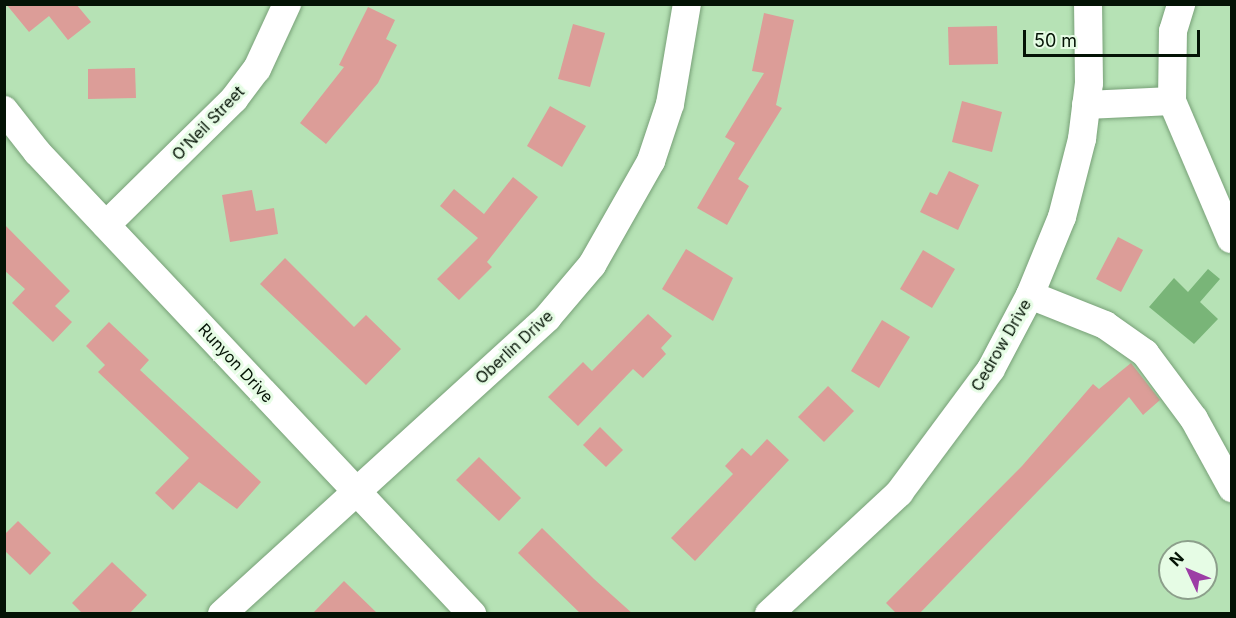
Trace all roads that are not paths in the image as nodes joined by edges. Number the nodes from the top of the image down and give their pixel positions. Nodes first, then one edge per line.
1 (287, 4) edge
2 (687, 4) edge
3 (1088, 4) edge
4 (1180, 4) edge
5 (1172, 101) junction
6 (1086, 105) junction
7 (4, 110) edge
8 (106, 225) junction
9 (1231, 239) edge
10 (1030, 295) junction
11 (1232, 488) edge
12 (357, 491) junction
13 (222, 614) edge
14 (472, 614) edge
15 (769, 614) edge

1 - 8 street, O'Neil Street
2 - 12 street, Oberlin Drive
3 - 6 street, Cedrow Drive
4 - 5 street
5 - 6 street
5 - 9 street
6 - 10 street, Cedrow Drive
7 - 8 street, Runyon Drive
8 - 12 street, Runyon Drive
10 - 11 street
10 - 15 street, Cedrow Drive
12 - 13 street, Oberlin Drive
12 - 14 street, Runyon Drive

